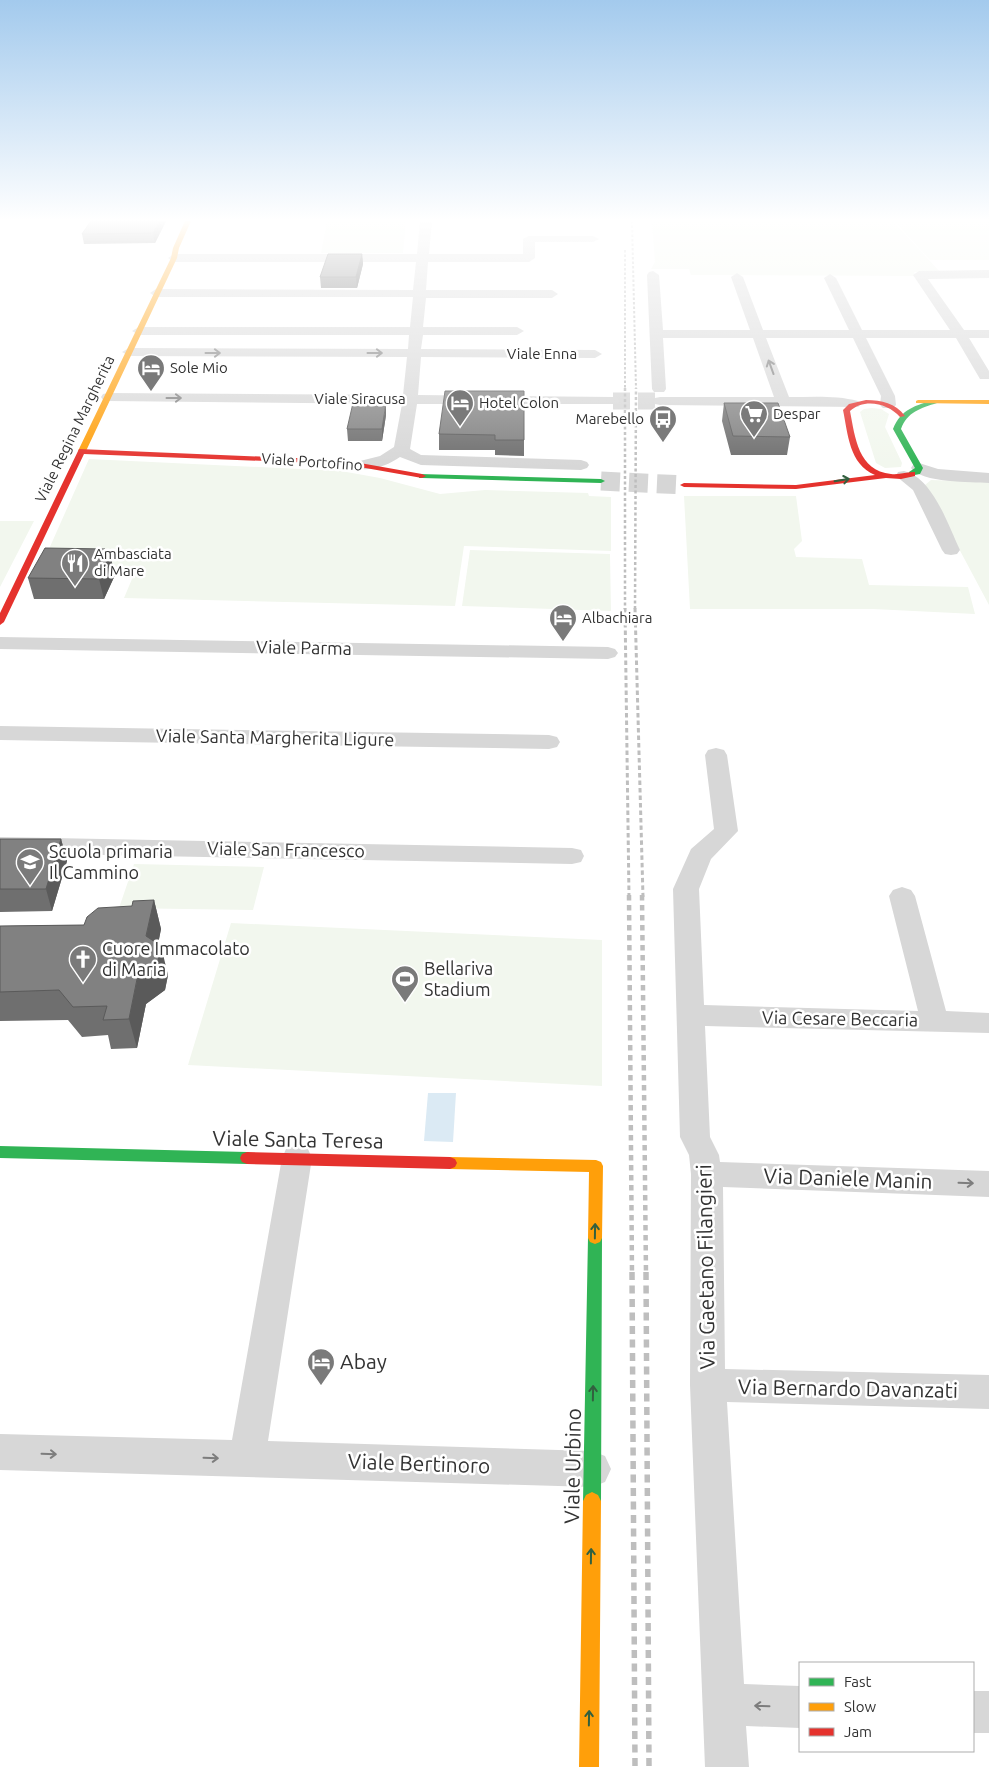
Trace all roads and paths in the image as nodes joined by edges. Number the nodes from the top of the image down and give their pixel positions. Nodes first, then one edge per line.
1 (151, 303) edge
2 (419, 303) edge
3 (654, 303) edge
4 (747, 303) edge
5 (843, 303) edge
6 (939, 303) edge
7 (139, 331) junction
8 (517, 331) dead end
9 (416, 332) junction
10 (759, 333) junction
11 (656, 334) junction
12 (859, 334) junction
13 (960, 334) junction
14 (989, 334) edge
15 (129, 352) junction
16 (413, 353) junction
17 (595, 354) dead end
18 (985, 376) dead end
19 (108, 397) junction
20 (410, 399) junction
21 (613, 401) tunnel mouth
22 (788, 401) junction
23 (885, 402) junction
24 (935, 402) junction
25 (989, 402) edge
26 (853, 404) junction
27 (902, 416) junction
28 (849, 421) junction
29 (402, 449) junction
30 (82, 452) junction
31 (857, 453) junction
32 (847, 463) dead end
33 (362, 465) junction
34 (581, 465) tunnel mouth
35 (831, 472) dead end
36 (903, 474) junction
37 (989, 478) edge
38 (601, 481) tunnel mouth
39 (684, 485) tunnel mouth
40 (777, 485) junction
41 (951, 550) dead end
42 (0, 622) edge
43 (0, 643) edge
44 (608, 653) dead end
45 (0, 733) edge
46 (549, 742) dead end
47 (716, 754) dead end
48 (0, 845) edge
49 (572, 856) dead end
50 (902, 896) dead end
51 (690, 1016) junction
52 (936, 1022) junction
53 (989, 1023) edge
54 (0, 1152) edge
55 (297, 1158) junction
56 (596, 1166) joint
57 (707, 1174) junction
58 (989, 1184) edge
59 (708, 1385) junction
60 (989, 1392) edge
61 (0, 1452) edge
62 (246, 1459) junction
63 (592, 1469) junction
64 (723, 1704) junction
65 (799, 1707) edge
66 (974, 1712) edge
67 (989, 1712) edge
68 (589, 1767) edge
69 (727, 1767) edge

1 - 7 street, Viale Regina Margherita
2 - 9 street
3 - 11 street
4 - 10 street
5 - 12 street
6 - 13 street
7 - 9 street
7 - 15 street, Viale Regina Margherita
8 - 9 street
9 - 16 street
10 - 11 street
10 - 12 street
22 -> 10 street
11 - 22 street
12 - 13 street
12 - 23 street
13 - 14 street
13 - 18 street
15 -> 16 street, Viale Enna
15 - 19 street, Viale Regina Margherita
16 - 17 street, Viale Enna
16 - 20 street
19 -> 20 street, Viale Siracusa
19 - 30 street, Viale Regina Margherita
20 - 21 street, Viale Siracusa
20 - 29 street
22 - 26 street
22 - 28 street
23 - 24 street
23 - 26 street
23 - 27 street
24 - 25 street
24 - 27 street
26 - 28 street
27 - 36 street
28 - 31 street
29 - 33 street
29 - 34 street
30 - 33 street, Viale Portofino
30 - 42 street, Viale Regina Margherita
31 - 32 street
31 - 36 street
33 - 38 street, Viale Portofino
35 - 40 street
36 - 37 street
40 -> 36 street
36 - 41 street
39 - 40 street
43 - 44 street, Viale Parma
45 - 46 street, Viale Santa Margherita Ligure
47 - 51 street, Via Gaetano Filangieri
48 - 49 street, Viale San Francesco
50 - 52 street
51 - 52 street, Via Cesare Beccaria
51 - 57 street, Via Gaetano Filangieri
52 - 53 street, Via Cesare Beccaria
54 - 55 street, Viale Santa Teresa
55 - 56 street, Viale Santa Teresa
55 - 62 street
63 -> 56 street, Viale Urbino
57 -> 58 street, Via Daniele Manin
57 - 59 street, Via Gaetano Filangieri
59 - 60 street, Via Bernardo Davanzati
59 - 64 street, Via Gaetano Filangieri
61 -> 62 street, Viale Bertinoro
62 - 63 street, Viale Bertinoro
68 -> 63 street, Viale Urbino
65 -> 64 street
64 - 69 street, Via Gaetano Filangieri
66 - 67 street

